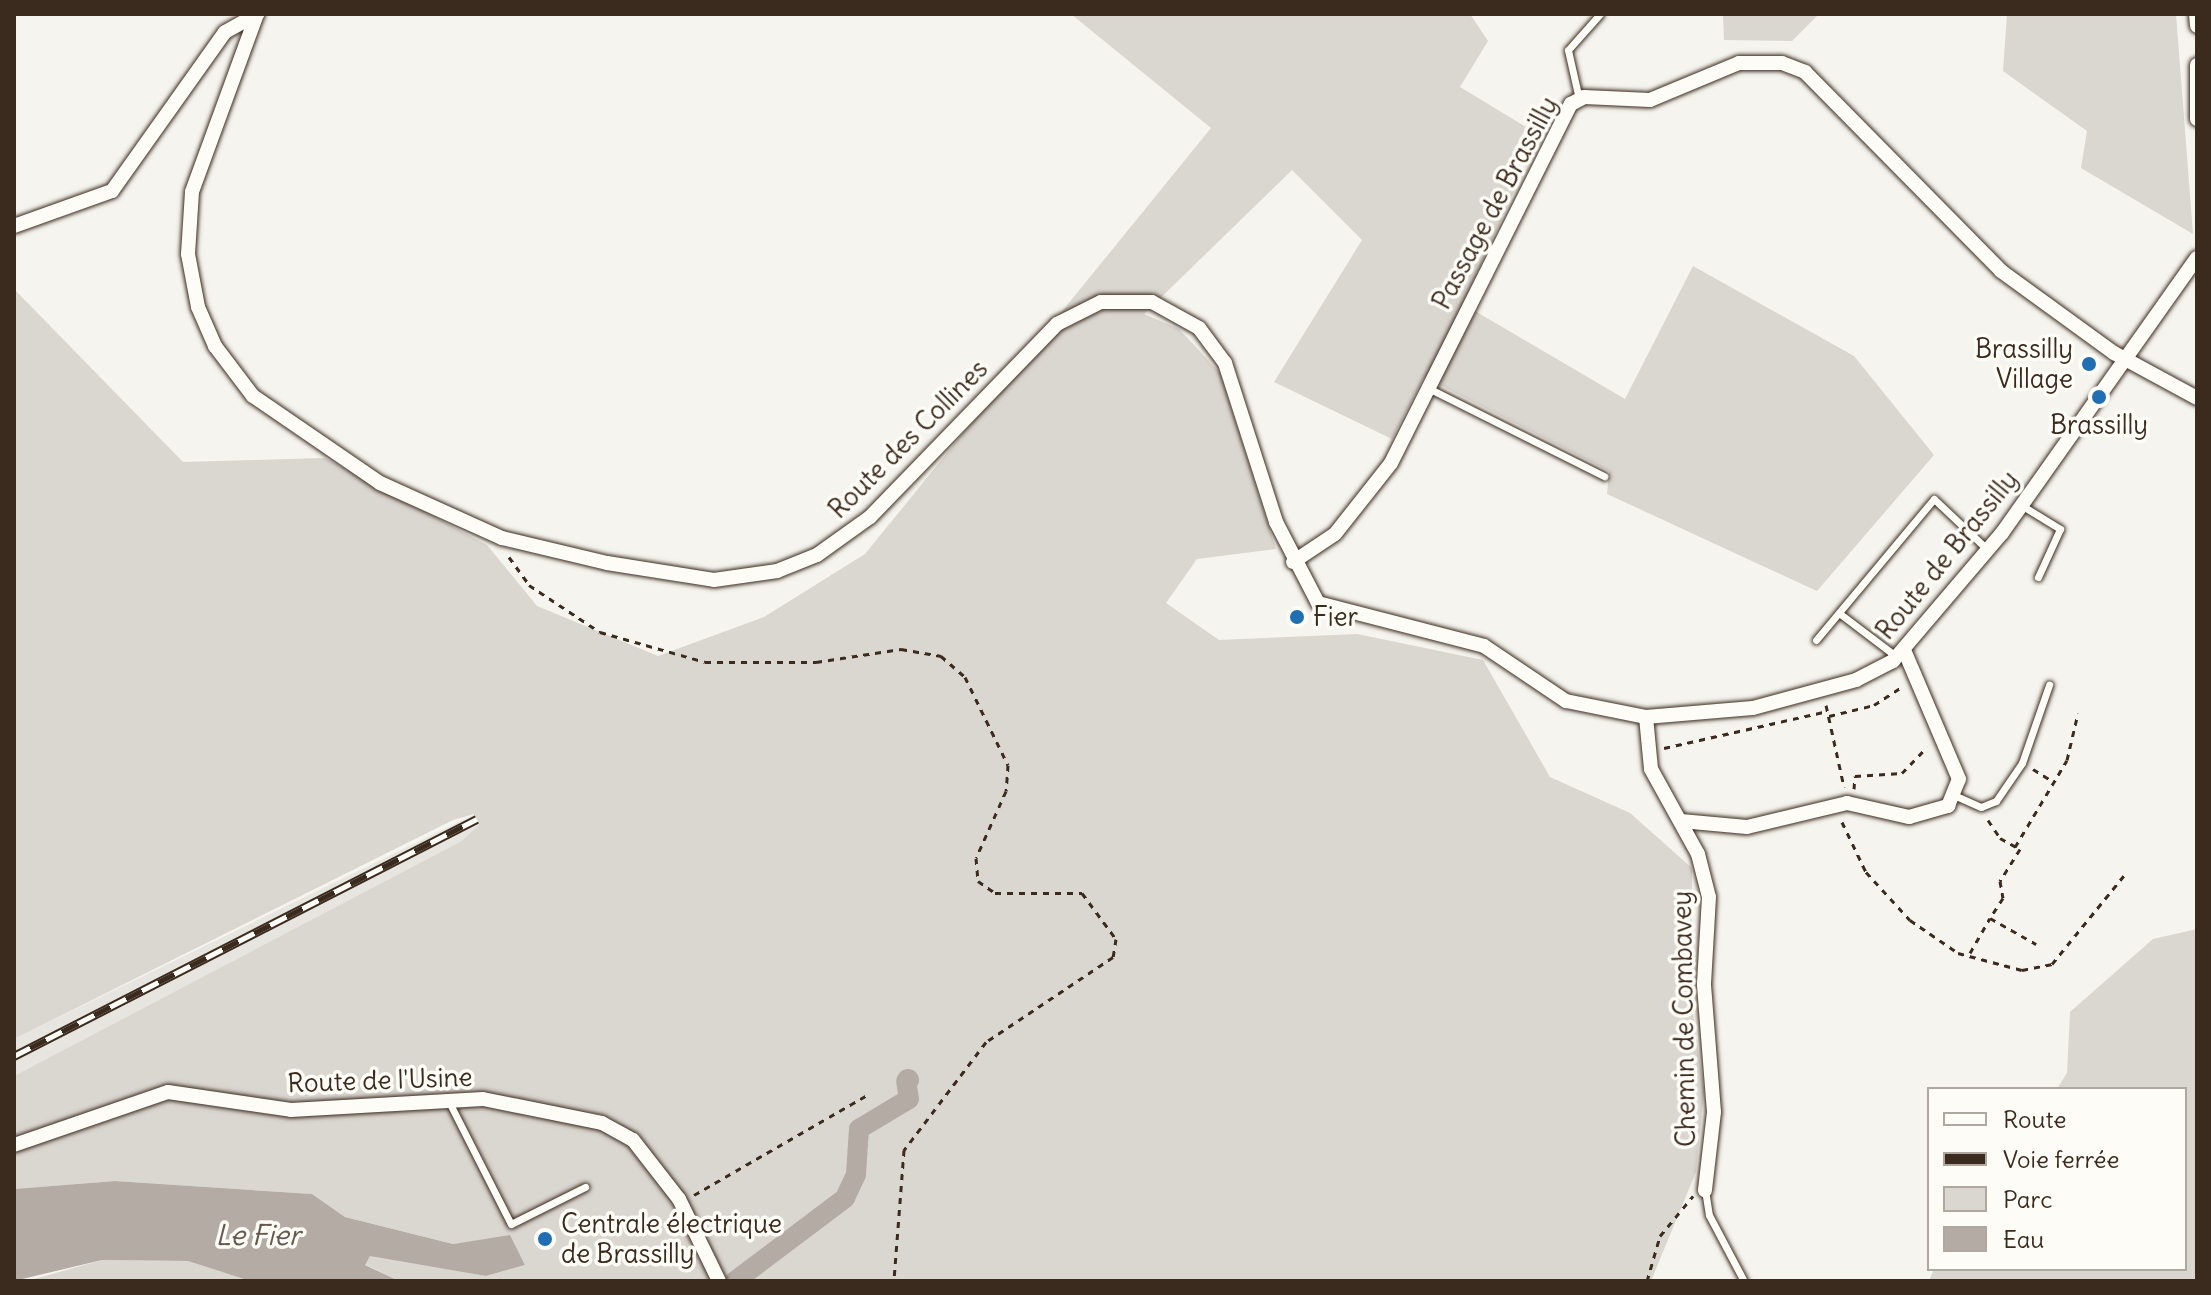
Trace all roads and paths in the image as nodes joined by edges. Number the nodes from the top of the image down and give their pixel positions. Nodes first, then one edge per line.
1 (257, 14) edge
2 (1600, 14) edge
3 (2196, 14) edge
4 (2197, 26) edge
5 (2197, 65) edge
6 (1579, 99) junction
7 (2197, 119) edge
8 (14, 226) edge
9 (2197, 258) edge
10 (2128, 361) junction
11 (1428, 388) junction
12 (2197, 398) edge
13 (1604, 476) dead end
14 (2021, 505) junction
15 (502, 538) junction
16 (1988, 550) junction
17 (1293, 562) junction
18 (2038, 577) dead end
19 (1839, 613) junction
20 (1816, 640) dead end
21 (1901, 654) junction
22 (1920, 679) junction
23 (2049, 685) dead end
24 (1823, 689) junction
25 (1828, 713) junction
26 (2078, 713) dead end
27 (1646, 717) junction
28 (1940, 730) junction
29 (1649, 751) junction
30 (2022, 763) junction
31 (2054, 782) junction
32 (1956, 796) junction
33 (1836, 807) dead end
34 (1981, 807) junction
35 (1681, 821) junction
36 (2015, 847) junction
37 (2126, 873) dead end
38 (1990, 918) junction
39 (2036, 944) dead end
40 (1970, 953) junction
41 (867, 1095) dead end
42 (448, 1098) junction
43 (14, 1145) edge
44 (585, 1187) dead end
45 (1705, 1190) junction
46 (680, 1201) junction
47 (719, 1281) edge
48 (894, 1281) edge
49 (1647, 1281) edge
50 (1744, 1281) edge

1 - 8 street
1 - 15 street, Route des Collines
2 - 6 lane
3 - 4 street
5 - 7 street
6 - 10 street, Passage de Brassilly
6 - 11 street, Passage de Brassilly
9 - 10 street, Route de Brassilly
10 - 12 street, Passage de Brassilly
10 - 14 street, Route de Brassilly
11 - 13 lane
11 - 17 street, Passage de Brassilly
14 - 16 street, Route de Brassilly
14 - 18 lane
15 - 17 street, Route des Collines
15 - 48 path
16 - 19 lane
16 - 21 street, Route de Brassilly
17 - 27 street, Route de Brassilly
19 - 20 lane
19 - 21 lane
21 - 22 street
21 - 24 street, Route de Brassilly
22 - 25 path
22 - 28 street
23 - 30 lane
24 - 25 path
24 - 27 street, Route de Brassilly
25 - 28 path
25 - 29 path
26 - 31 path
27 - 29 street, Chemin de Combavey
28 - 32 street
29 - 35 street, Chemin de Combavey
30 - 31 path
30 - 34 lane
31 - 36 path
32 - 34 lane
32 - 35 street
33 - 40 path
34 - 36 path
35 - 45 street, Chemin de Combavey
36 - 38 path
37 - 40 path
38 - 39 path
38 - 40 path
41 - 46 path
42 - 43 street, Route de l'Usine
42 - 44 lane
42 - 46 street, Route de l'Usine
45 - 49 path
45 - 50 lane
46 - 47 street, Route de l'Usine

